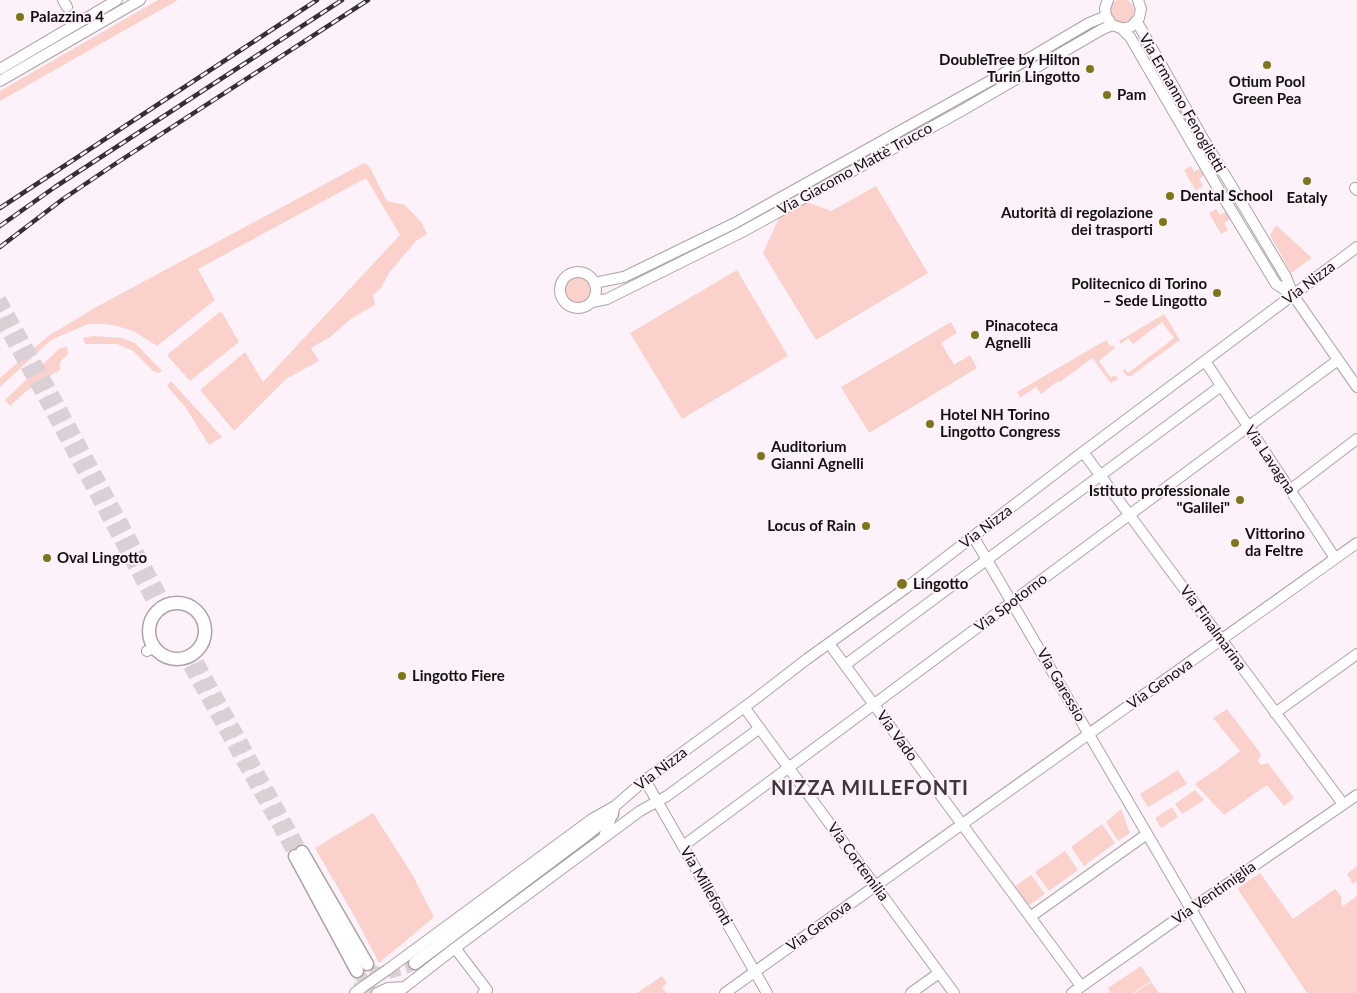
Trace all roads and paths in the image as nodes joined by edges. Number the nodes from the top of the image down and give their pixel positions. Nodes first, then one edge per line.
1 (117, 0) edge
2 (140, 0) edge
3 (1108, 0) edge
4 (1147, 0) edge
5 (1139, 4) edge
6 (1106, 16) junction
7 (1137, 22) junction
8 (1117, 27) junction
9 (0, 69) edge
10 (0, 82) edge
11 (1357, 247) edge
12 (594, 283) junction
13 (1293, 296) junction
14 (592, 302) junction
15 (1338, 360) junction
16 (1205, 361) junction
17 (1221, 386) junction
18 (1357, 387) edge
19 (1248, 427) junction
20 (1357, 439) edge
21 (1084, 452) junction
22 (1101, 476) junction
23 (1290, 490) junction
24 (1130, 515) junction
25 (974, 536) junction
26 (1357, 543) edge
27 (1336, 558) junction
28 (987, 559) junction
29 (1012, 602) junction
30 (1221, 640) junction
31 (833, 648) dead end
32 (1357, 654) edge
33 (192, 660) joint
34 (845, 665) junction
35 (874, 705) junction
36 (744, 707) junction
37 (1275, 713) junction
38 (760, 728) junction
39 (1089, 734) junction
40 (789, 768) junction
41 (645, 780) junction
42 (1357, 795) edge
43 (657, 801) junction
44 (1343, 804) junction
45 (613, 810) junction
46 (961, 824) junction
47 (1147, 834) junction
48 (604, 837) junction
49 (683, 846) junction
50 (298, 854) tunnel mouth
51 (876, 886) junction
52 (1191, 909) junction
53 (1030, 917) junction
54 (455, 948) junction
55 (416, 962) tunnel mouth
56 (362, 968) tunnel mouth
57 (755, 972) junction
58 (939, 973) junction
59 (1082, 986) junction
60 (406, 989) edge
61 (485, 992) edge
62 (355, 993) edge
63 (377, 993) edge
64 (725, 993) edge
65 (767, 993) edge
66 (911, 993) edge
67 (954, 993) edge
68 (1072, 993) edge
69 (1240, 993) edge

1 - 9 street
2 - 10 street
3 - 6 street
4 - 5 street
5 - 7 street
6 - 8 street, Via Ermanno Fenoglietti
6 - 12 street, Via Giacomo Mattè Trucco
7 - 8 street, Via Giacomo Mattè Trucco
7 - 13 street, Via Ermanno Fenoglietti
8 - 13 street, Via Ermanno Fenoglietti
8 - 14 street, Via Giacomo Mattè Trucco
11 - 13 street, Via Nizza
12 - 14 street
12 - 14 street
13 - 15 street
13 - 16 street, Via Nizza
15 - 18 street
15 - 19 street, Via Spotorno
16 - 17 street, Via Lavagna
16 - 21 street, Via Nizza
17 - 19 street, Via Lavagna
17 - 22 street
19 - 23 street, Via Lavagna
19 - 24 street, Via Spotorno
20 - 23 street
21 - 22 street, Via Finalmarina
21 - 25 street, Via Nizza
22 - 24 street, Via Finalmarina
22 - 28 street
23 - 27 street, Via Lavagna
24 - 29 street, Via Spotorno
24 - 30 street, Via Finalmarina
25 - 28 street, Via Garessio
25 - 36 street, Via Nizza
26 - 27 street, Via Genova
27 - 30 street, Via Genova
28 - 29 street, Via Garessio
28 - 34 street
29 - 35 street, Via Spotorno
29 - 39 street, Via Garessio
30 - 37 street, Via Finalmarina
30 - 39 street, Via Genova
31 - 34 street, Via Vado
32 - 37 street
33 - 33 main road
34 - 35 street, Via Vado
35 - 40 street, Via Spotorno
35 - 46 street, Via Vado
36 - 38 street, Via Cortemilia
36 - 41 street, Via Nizza
37 - 44 street, Via Finalmarina
38 - 40 street, Via Cortemilia
38 - 43 street, Via Nizza
39 - 46 street, Via Genova
39 - 47 street, Via Garessio
40 - 49 street, Via Spotorno
40 - 51 street, Via Cortemilia
41 - 43 street, Via Millefonti
41 - 45 street, Via Nizza
42 - 44 street, Via Ventimiglia
43 - 48 street, Via Nizza
43 - 49 street, Via Millefonti
44 - 52 street, Via Ventimiglia
45 - 48 street, Via Nizza
45 - 55 main road
45 - 62 street, Via Nizza, bridge
46 - 51 street, Via Genova
46 - 53 street
47 - 52 street, Via Garessio
47 - 53 street
48 - 54 street, Via Nizza
49 - 57 street, Via Millefonti
50 - 56 main road
51 - 57 street, Via Genova
51 - 58 street, Via Cortemilia
52 - 59 street, Via Ventimiglia
52 - 69 street, Via Garessio
53 - 59 street
54 - 60 street, Via Nizza
54 - 61 street
57 - 64 street, Via Genova
57 - 65 street, Via Millefonti
58 - 66 street
58 - 67 street, Via Cortemilia
59 - 68 street, Via Ventimiglia
60 - 63 street, Via Nizza

